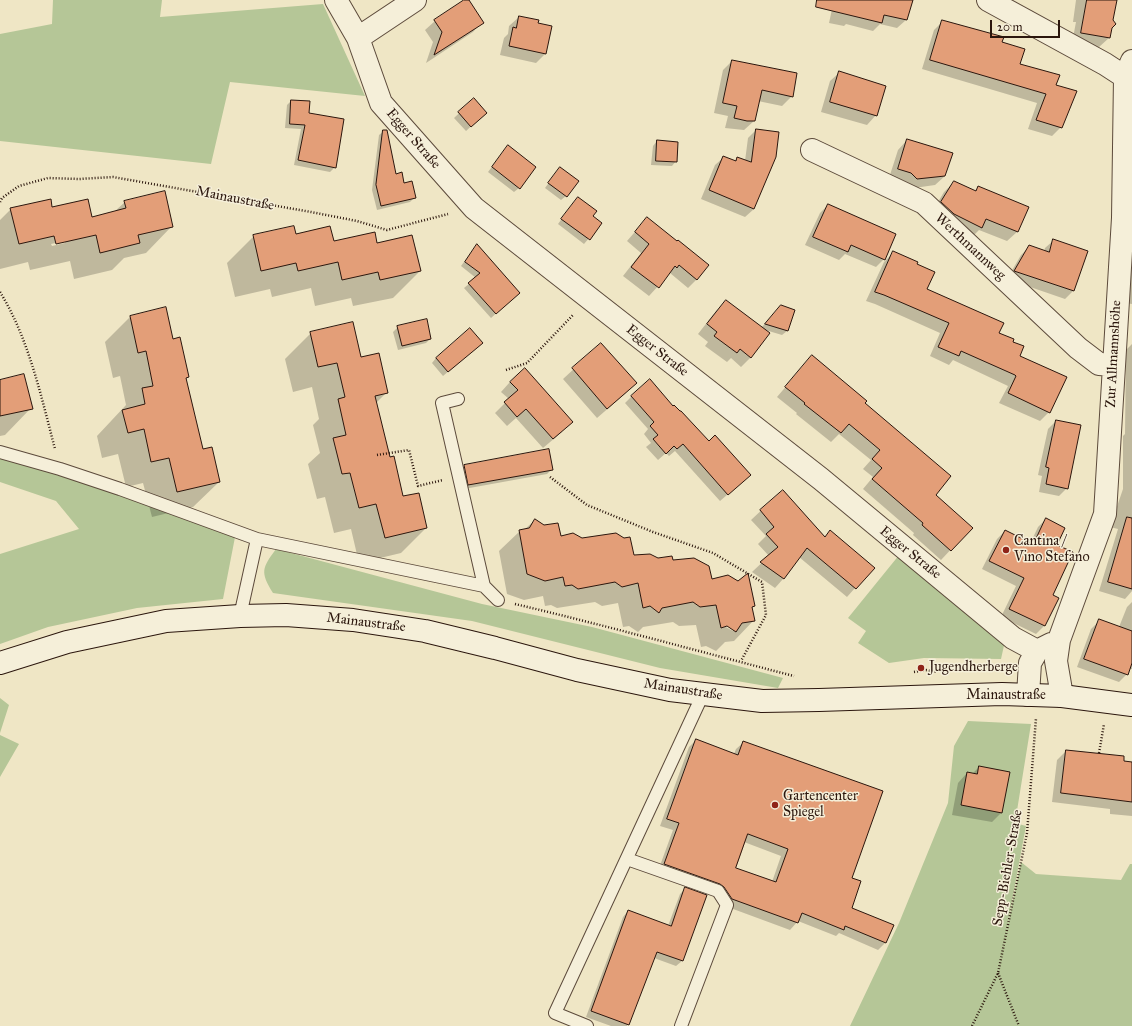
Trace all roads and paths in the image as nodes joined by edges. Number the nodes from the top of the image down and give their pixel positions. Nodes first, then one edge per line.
1 (336, 0) edge
2 (415, 0) edge
3 (988, 0) edge
4 (358, 38) junction
5 (1128, 69) edge
6 (812, 150) dead end
7 (0, 202) edge
8 (474, 208) junction
9 (0, 292) edge
10 (589, 298) junction
11 (1114, 365) junction
12 (506, 370) dead end
13 (458, 399) dead end
14 (0, 452) edge
15 (377, 455) dead end
16 (60, 469) junction
17 (459, 477) junction
18 (550, 477) dead end
19 (257, 540) junction
20 (484, 586) junction
21 (498, 600) joint
22 (240, 616) junction
23 (1059, 640) junction
24 (1037, 650) junction
25 (741, 662) junction
26 (0, 663) edge
27 (802, 677) dead end
28 (704, 694) junction
29 (1028, 695) junction
30 (1062, 696) junction
31 (1132, 705) edge
32 (1036, 717) dead end
33 (1105, 717) dead end
34 (1099, 754) dead end
35 (627, 859) junction
36 (998, 973) junction
37 (587, 1026) edge
38 (681, 1026) edge
39 (972, 1026) edge
40 (1019, 1026) edge

1 - 4 street, Egger Straße
2 - 4 street
3 - 5 street
4 - 8 street, Egger Straße
5 - 11 street, Zur Allmannshöhe
6 - 11 street, Werthmannweg
7 - 8 path, Mainaustraße
8 - 10 street, Egger Straße
9 - 16 path
10 - 12 path
10 - 24 street, Egger Straße
11 - 23 street, Zur Allmannshöhe
13 - 17 lane
14 - 16 lane
15 - 17 path
16 - 19 lane
17 - 20 lane
18 - 25 path
19 - 20 lane
19 - 22 lane
20 - 21 lane
21 - 25 path
22 - 26 street, Mainaustraße
22 - 28 street, Mainaustraße
23 - 24 street
23 - 30 street, Zur Allmannshöhe
24 - 29 street
25 - 27 path
28 - 29 street, Mainaustraße
28 - 35 lane
29 - 30 street, Mainaustraße
30 - 31 street, Mainaustraße
32 - 36 path, Sepp-Biehler-Straße
33 - 34 path
35 - 37 lane
35 - 38 lane
36 - 39 path, Sepp-Biehler-Straße
36 - 40 path

